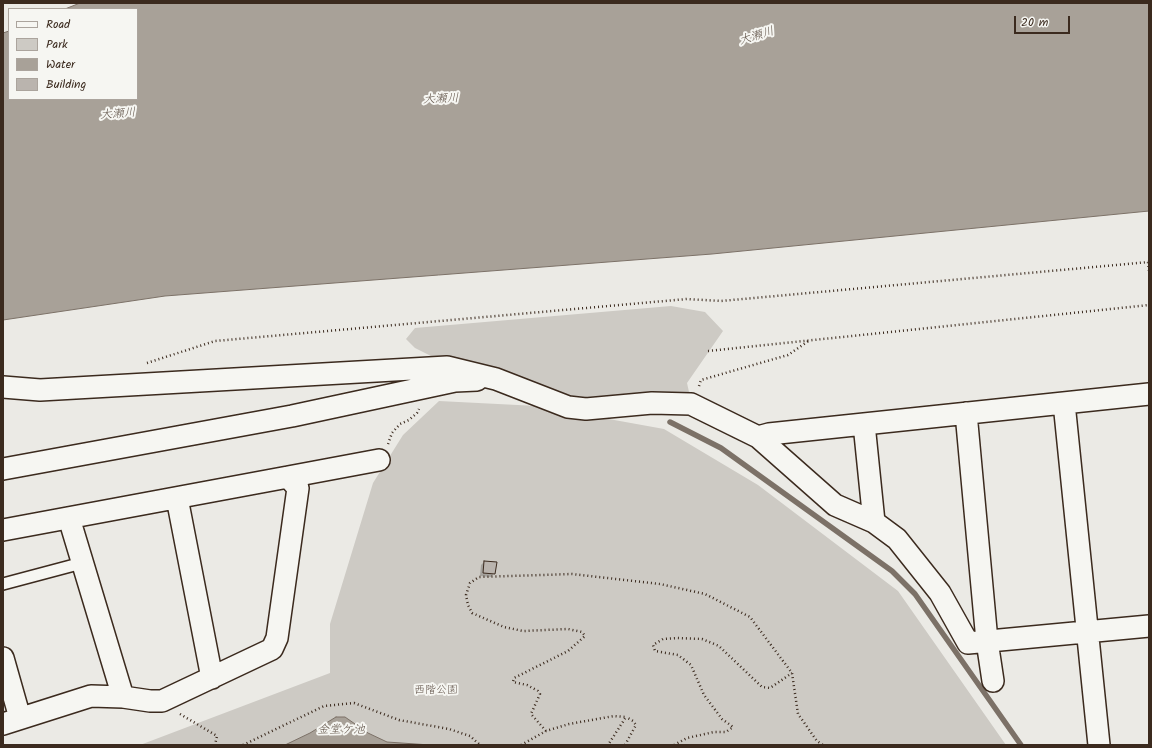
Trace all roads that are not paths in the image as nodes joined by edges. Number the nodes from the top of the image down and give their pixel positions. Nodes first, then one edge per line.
1 (496, 378) junction
2 (3, 387) edge
3 (1149, 394) edge
4 (1064, 403) junction
5 (966, 413) junction
6 (864, 424) junction
7 (758, 437) junction
8 (379, 460) road end
9 (3, 469) edge
10 (288, 477) junction
11 (177, 498) junction
12 (69, 518) junction
13 (874, 522) junction
14 (3, 530) edge
15 (82, 563) junction
16 (3, 584) edge
17 (1149, 626) edge
18 (1088, 632) junction
19 (987, 641) junction
20 (3, 658) edge
21 (212, 678) junction
22 (993, 681) dead end
23 (123, 697) junction
24 (12, 721) edge
25 (1099, 745) edge

1 - 2 street
1 - 7 street
1 - 9 street
3 - 4 street
4 - 5 street
4 - 18 street
5 - 6 street
5 - 19 street
6 - 7 street
6 - 13 street
7 - 13 street
8 - 10 street
10 - 11 street
10 - 21 street
11 - 12 street
11 - 21 street
12 - 14 street
12 - 15 street
13 - 19 street
15 - 16 lane
15 - 23 street
17 - 18 street
18 - 19 street
18 - 25 street
19 - 22 street
20 - 24 street
21 - 23 street
23 - 24 street

